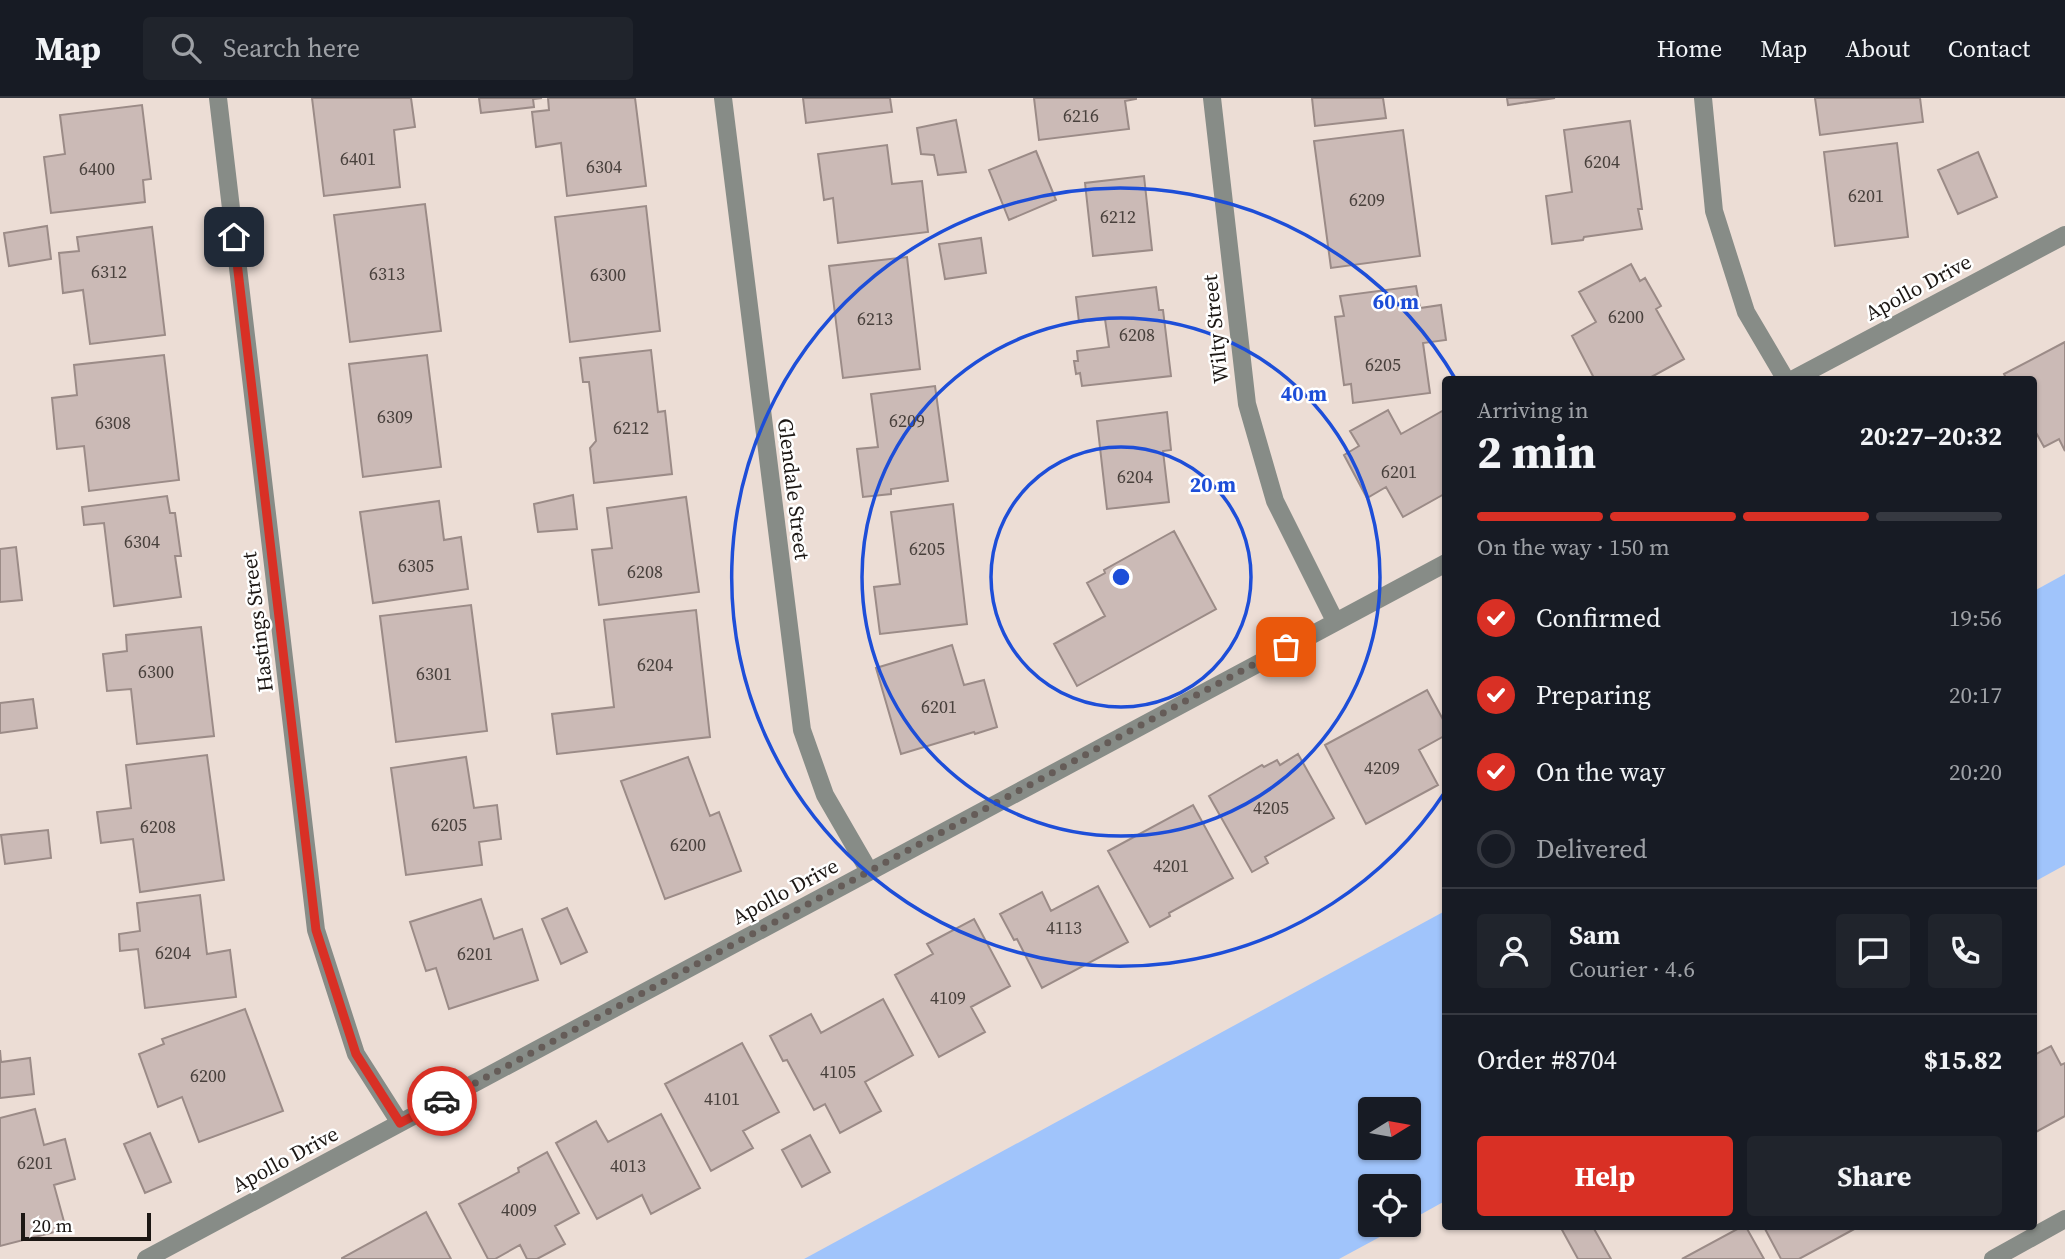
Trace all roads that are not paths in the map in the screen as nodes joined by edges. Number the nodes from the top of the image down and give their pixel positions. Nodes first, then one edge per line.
1 (218, 98) edge
2 (723, 98) edge
3 (1212, 98) edge
4 (1703, 98) edge
5 (2065, 235) edge
6 (1784, 376) edge
7 (1800, 376) edge
8 (1442, 564) edge
9 (1335, 621) junction
10 (869, 871) junction
11 (400, 1123) junction
12 (2065, 1219) edge
13 (146, 1259) edge
14 (1993, 1259) edge

1 - 11 street, Hastings Street
2 - 10 street, Glendale Street
3 - 9 street, Wilty Street
4 - 6 street
5 - 7 street, Apollo Drive
8 - 9 street, Apollo Drive
9 - 10 street, Apollo Drive
10 - 11 street, Apollo Drive
11 - 13 street, Apollo Drive
12 - 14 street

